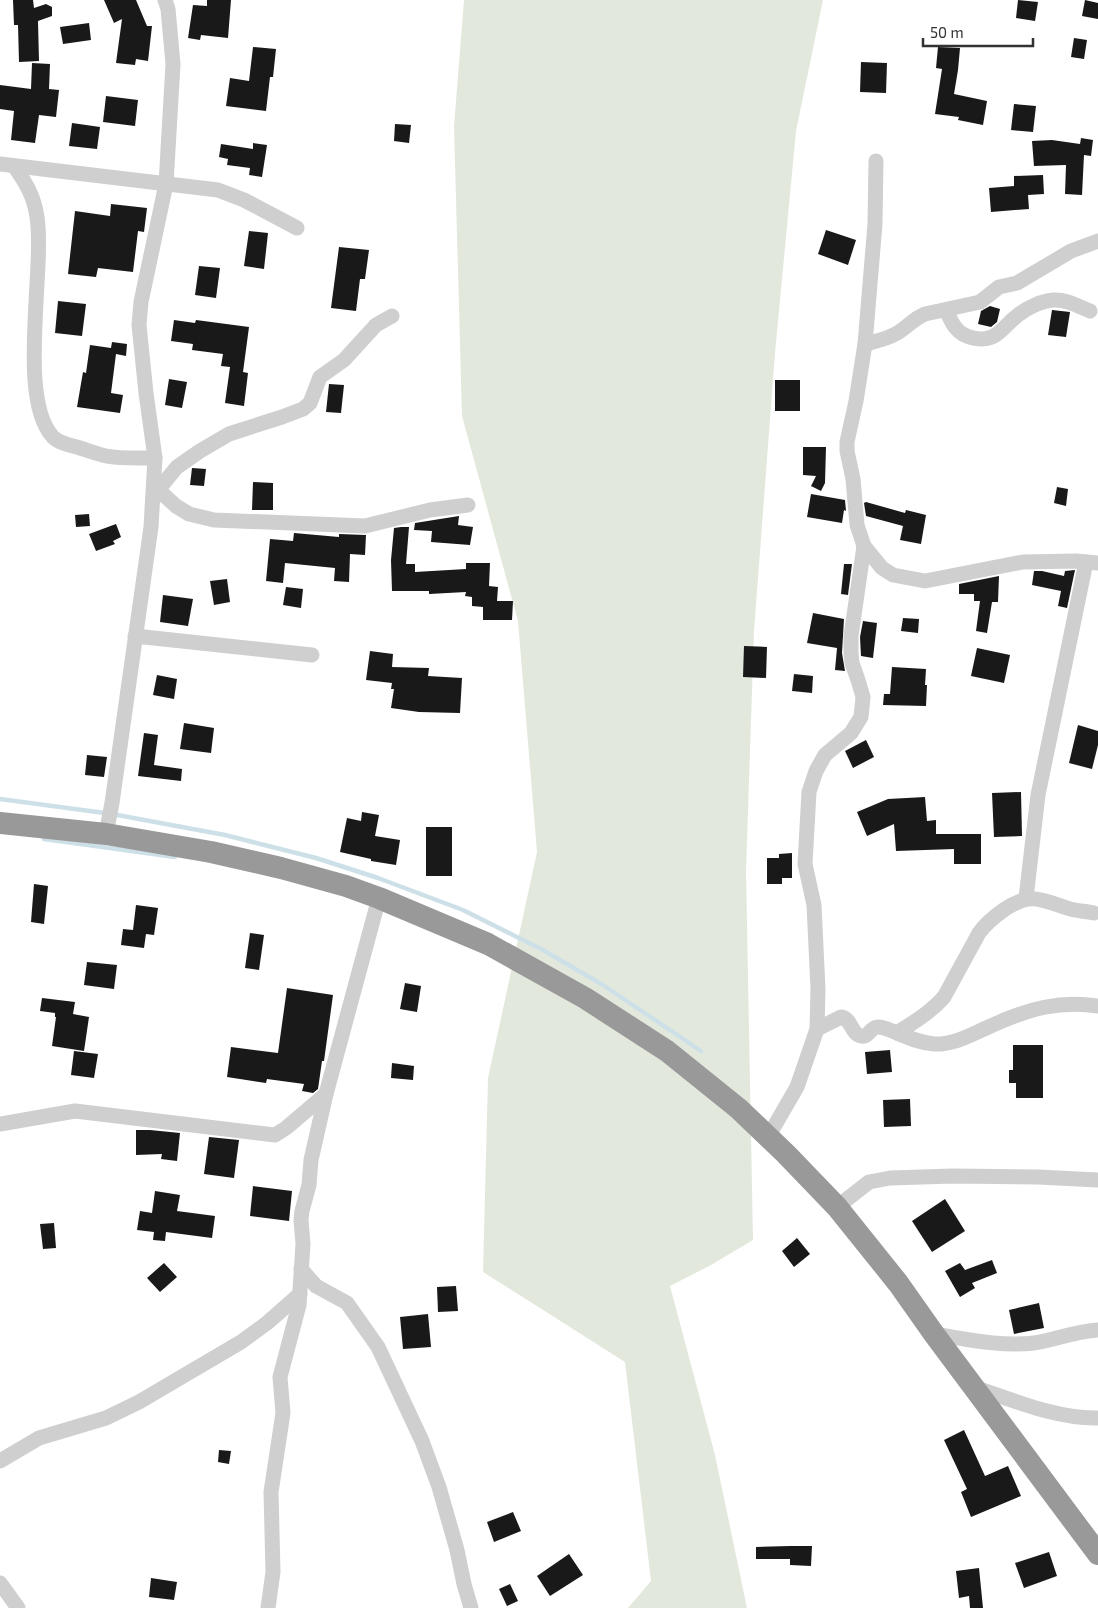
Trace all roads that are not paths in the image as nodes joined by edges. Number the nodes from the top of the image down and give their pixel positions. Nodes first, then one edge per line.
1 (164, 0) edge
2 (876, 161) dead end
3 (7, 165) edge
4 (166, 184) junction
5 (297, 228) dead end
6 (1098, 241) edge
7 (946, 310) junction
8 (1090, 311) dead end
9 (392, 316) dead end
10 (865, 344) junction
11 (155, 458) junction
12 (156, 488) junction
13 (468, 505) dead end
14 (864, 546) junction
15 (1092, 562) edge
16 (135, 636) junction
17 (312, 655) dead end
18 (0, 823) edge
19 (106, 834) junction
20 (379, 898) junction
21 (1026, 898) junction
22 (1094, 913) dead end
23 (1098, 1006) edge
24 (817, 1029) junction
25 (898, 1033) junction
26 (326, 1094) junction
27 (0, 1124) edge
28 (768, 1137) junction
29 (1098, 1180) edge
30 (837, 1207) junction
31 (302, 1269) junction
32 (300, 1294) junction
33 (1098, 1330) edge
34 (934, 1334) junction
35 (974, 1387) junction
36 (1098, 1418) edge
37 (0, 1461) edge
38 (1098, 1554) edge
39 (0, 1583) edge
40 (18, 1608) edge
41 (268, 1608) edge
42 (471, 1608) edge

1 - 4 street
2 - 10 street
3 - 4 street
3 - 11 street
4 - 5 street
4 - 11 street
6 - 7 street
7 - 8 street
7 - 10 street
9 - 12 street
10 - 14 street
11 - 12 street
12 - 13 street
12 - 16 street
14 - 15 street
14 - 24 street
15 - 21 street
16 - 17 street
16 - 19 street
18 - 19 highway
19 - 20 highway
20 - 26 street
20 - 28 highway
21 - 22 street
21 - 25 street
23 - 25 street
24 - 25 street
24 - 28 street
26 - 27 street
26 - 31 street
28 - 30 highway
29 - 30 street
30 - 34 highway
31 - 32 street
31 - 42 street
32 - 37 street
32 - 41 street
33 - 34 street
34 - 35 highway
35 - 36 street
35 - 38 highway
39 - 40 street

